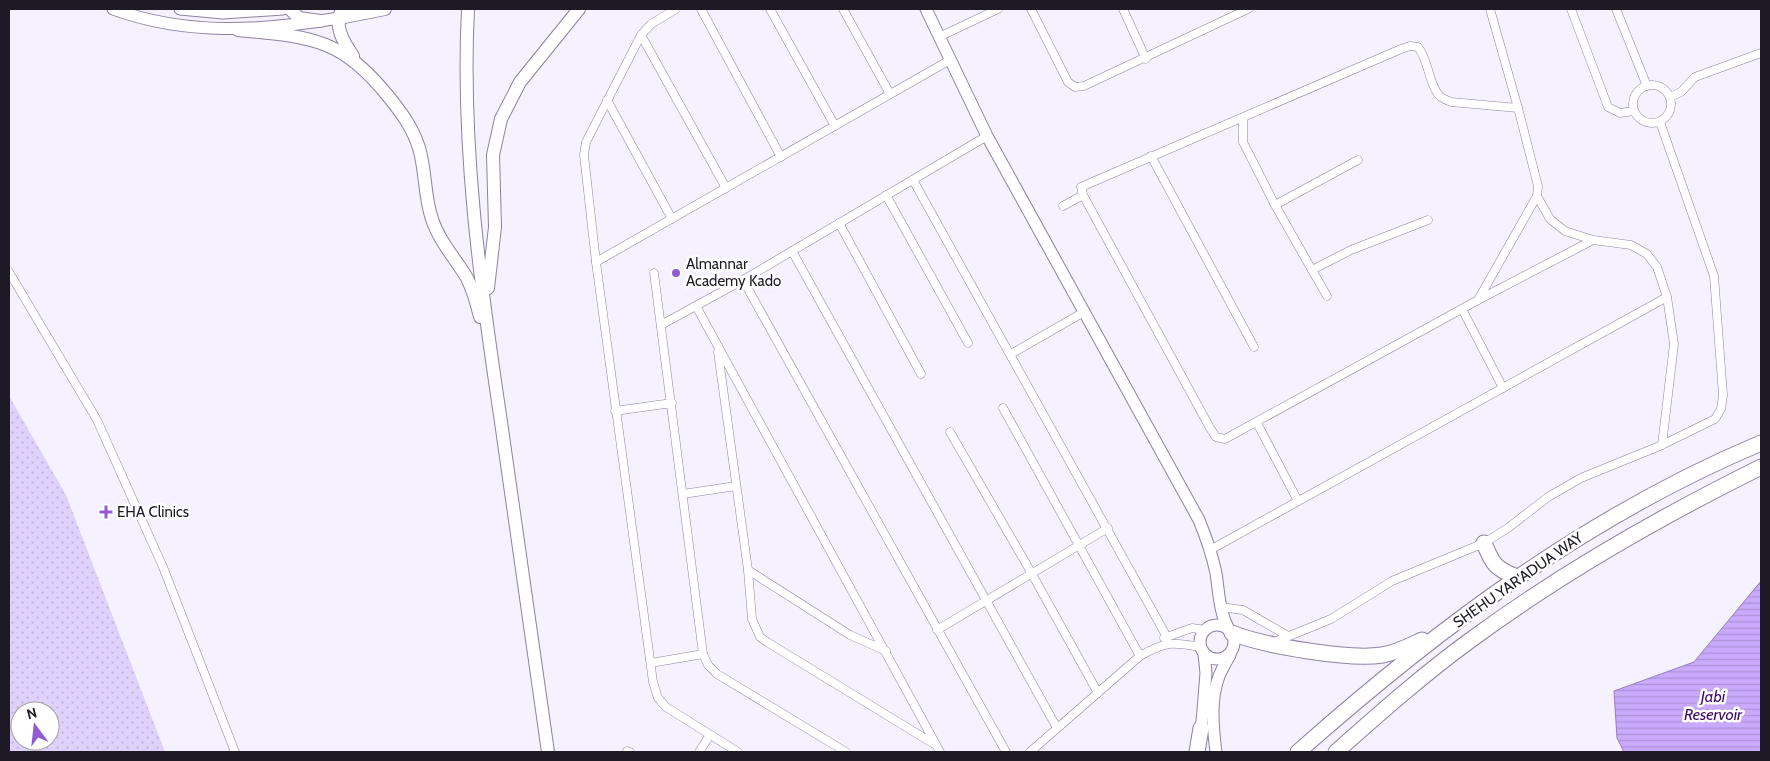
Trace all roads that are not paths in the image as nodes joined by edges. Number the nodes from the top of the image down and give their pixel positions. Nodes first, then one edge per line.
1 (113, 9) edge
2 (180, 9) edge
3 (283, 9) edge
4 (290, 9) edge
5 (385, 9) edge
6 (468, 9) edge
7 (676, 9) edge
8 (701, 9) edge
9 (770, 9) edge
10 (844, 9) edge
11 (926, 9) edge
12 (998, 9) edge
13 (1031, 9) edge
14 (1123, 9) edge
15 (1248, 9) edge
16 (1490, 9) edge
17 (1572, 9) edge
18 (1616, 9) edge
19 (576, 11) edge
20 (341, 13) edge
21 (320, 21) junction
22 (238, 30) junction
23 (641, 35) junction
24 (939, 37) junction
25 (1761, 53) edge
26 (1146, 59) junction
27 (950, 60) junction
28 (360, 66) junction
29 (1647, 86) junction
30 (890, 94) junction
31 (1670, 97) junction
32 (607, 100) junction
33 (1518, 108) junction
34 (1634, 111) junction
35 (1243, 118) junction
36 (1660, 122) junction
37 (835, 126) junction
38 (987, 136) junction
39 (1150, 156) junction
40 (781, 157) junction
41 (1358, 160) dead end
42 (913, 180) junction
43 (726, 188) junction
44 (1083, 194) junction
45 (886, 195) junction
46 (1538, 196) junction
47 (1274, 205) junction
48 (1063, 206) dead end
49 (672, 219) junction
50 (1428, 220) dead end
51 (839, 223) junction
52 (1593, 240) junction
53 (792, 251) junction
54 (596, 262) junction
55 (1312, 270) junction
56 (9, 272) edge
57 (654, 272) dead end
58 (743, 280) junction
59 (1327, 296) dead end
60 (1667, 297) junction
61 (1478, 300) junction
62 (696, 306) junction
63 (1462, 309) junction
64 (1084, 312) junction
65 (486, 313) junction
66 (661, 325) junction
67 (968, 343) dead end
68 (718, 347) junction
69 (1254, 347) dead end
70 (1011, 354) junction
71 (494, 372) junction
72 (921, 374) dead end
73 (1503, 388) junction
74 (672, 403) junction
75 (1003, 408) dead end
76 (616, 411) junction
77 (1257, 423) junction
78 (950, 432) dead end
79 (1761, 444) edge
80 (1662, 445) junction
81 (1761, 467) edge
82 (736, 486) junction
83 (683, 494) junction
84 (1298, 501) junction
85 (1108, 528) junction
86 (1484, 543) junction
87 (1080, 546) junction
88 (1210, 550) junction
89 (748, 570) junction
90 (1032, 574) junction
91 (1518, 577) junction
92 (986, 602) junction
93 (1219, 602) junction
94 (1468, 612) junction
95 (1205, 629) junction
96 (937, 630) junction
97 (1230, 631) junction
98 (1288, 636) junction
99 (1167, 637) junction
100 (1270, 644) junction
101 (1202, 650) junction
102 (886, 651) junction
103 (1150, 651) junction
104 (703, 654) junction
105 (1230, 654) junction
106 (1140, 656) junction
107 (651, 663) junction
108 (1098, 693) junction
109 (1057, 728) junction
110 (1201, 728) junction
111 (1358, 732) junction
112 (710, 735) junction
113 (938, 749) edge
114 (235, 752) edge
115 (548, 752) edge
116 (700, 752) edge
117 (738, 752) edge
118 (846, 752) edge
119 (1006, 752) edge
120 (1030, 752) edge
121 (1196, 752) edge
122 (1204, 752) edge
123 (1216, 752) edge
124 (1298, 752) edge
125 (1336, 752) edge
126 (1342, 752) edge

1 - 22 street
2 - 3 street
4 - 21 main road
5 - 20 main road
6 - 65 main road
7 - 23 street
8 - 40 street
9 - 37 street
10 - 30 street
11 - 24 street
12 - 24 street
13 - 26 street
14 - 26 street
15 - 26 street
16 - 33 street
17 - 34 street
18 - 29 street
19 - 65 main road
20 - 21 street
20 - 28 main road
21 - 22 street
22 - 28 main road
23 - 32 street
23 - 43 street
24 - 27 street
25 - 31 street
27 - 30 street
27 - 38 street
28 - 71 main road
29 - 31 street
29 - 34 street
30 - 37 street
31 - 36 street
32 - 49 street
32 - 54 street
33 - 35 street
33 - 46 street
34 - 36 street
35 - 39 street
35 - 47 street
36 - 80 street
37 - 40 street
38 - 42 street
38 - 64 street
39 - 44 street
39 - 69 street
40 - 43 street
41 - 47 street
42 - 45 street
42 - 70 street
43 - 49 street
44 - 48 street
44 - 77 street
45 - 51 street
45 - 67 street
46 - 52 street
46 - 61 street
47 - 55 street
49 - 54 street
50 - 55 street
51 - 53 street
51 - 72 street
52 - 60 street
52 - 61 street
53 - 58 street
53 - 92 street
54 - 76 street
55 - 59 street
56 - 114 street
57 - 66 street
58 - 62 street
58 - 96 street
60 - 73 street
60 - 80 street
61 - 63 street
62 - 66 street
62 - 68 street
63 - 73 street
63 - 77 street
64 - 70 street
64 - 88 street
65 - 71 main road
66 - 74 street
68 - 82 street
68 - 102 street
70 - 85 street
71 - 115 main road
73 - 84 street
74 - 76 street
74 - 83 street
75 - 87 street
76 - 107 street
77 - 84 street
78 - 90 street
79 - 91 highway, SHEHU YAR'ADUA WAY
80 - 86 street
81 - 111 highway, SHEHU YAR'ADUA WAY
82 - 83 street
82 - 89 street
83 - 104 street
84 - 88 street
85 - 87 street
85 - 99 street
86 - 91 highway
86 - 98 street
87 - 90 street
87 - 106 street
88 - 93 street
89 - 102 street
89 - 113 street
90 - 92 street
90 - 108 street
91 - 94 highway, SHEHU YAR'ADUA WAY
92 - 96 street
92 - 109 street
93 - 95 street
93 - 97 street
93 - 98 street
94 - 100 highway
94 - 124 highway, SHEHU YAR'ADUA WAY
95 - 97 street
95 - 99 street
95 - 101 street
96 - 119 street
97 - 100 highway
97 - 105 street
98 - 100 street
99 - 103 street
101 - 103 street
101 - 105 street
101 - 110 street
102 - 113 street
103 - 106 street
104 - 107 street
104 - 118 street
105 - 123 street
106 - 108 street
107 - 112 street
108 - 109 street
109 - 120 street
110 - 121 highway
110 - 122 street
111 - 125 highway, SHEHU YAR'ADUA WAY
111 - 126 highway
112 - 116 street
112 - 117 street

